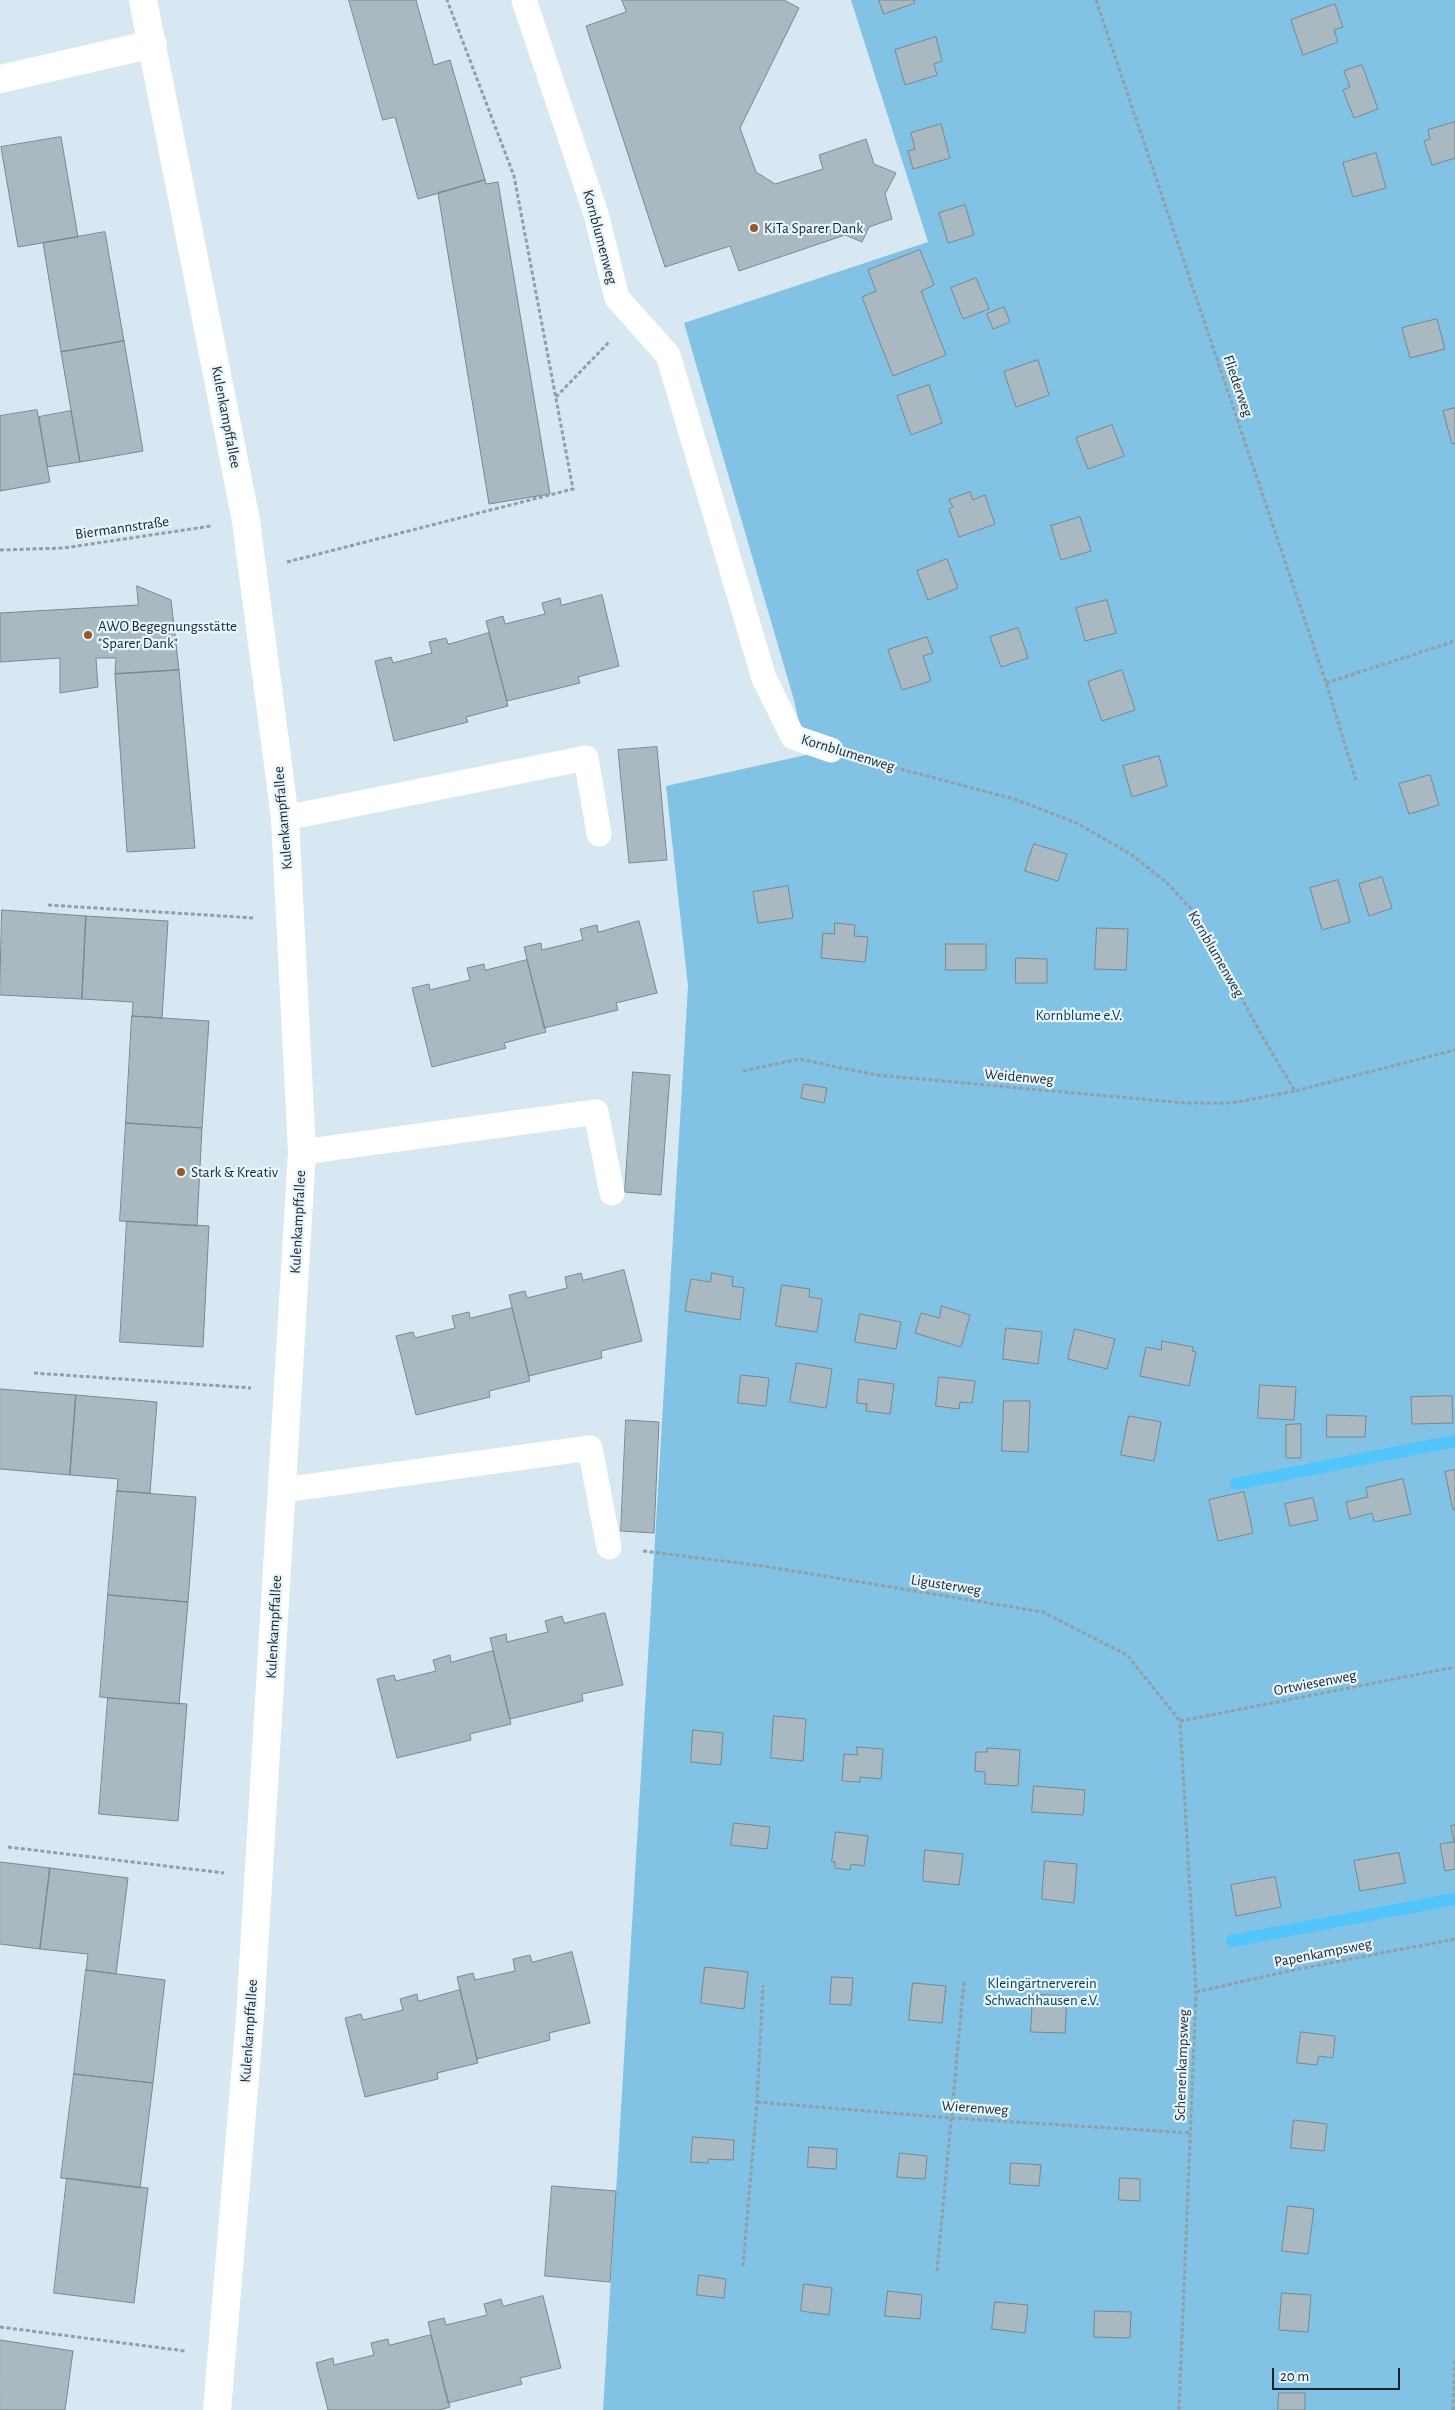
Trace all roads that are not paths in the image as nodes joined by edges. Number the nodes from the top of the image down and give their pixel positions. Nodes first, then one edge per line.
1 (143, 0) edge
2 (524, 0) edge
3 (153, 44) junction
4 (0, 79) edge
5 (831, 750) road end
6 (285, 818) junction
7 (599, 834) dead end
8 (302, 1152) junction
9 (612, 1193) dead end
10 (283, 1490) junction
11 (609, 1547) dead end
12 (217, 2410) edge

1 - 3 street, Kulenkampffallee
2 - 5 lane, Kornblumenweg
3 - 4 street
3 - 6 street, Kulenkampffallee
6 - 7 lane
6 - 8 street, Kulenkampffallee
8 - 9 lane
8 - 10 street, Kulenkampffallee
10 - 11 lane
10 - 12 street, Kulenkampffallee

